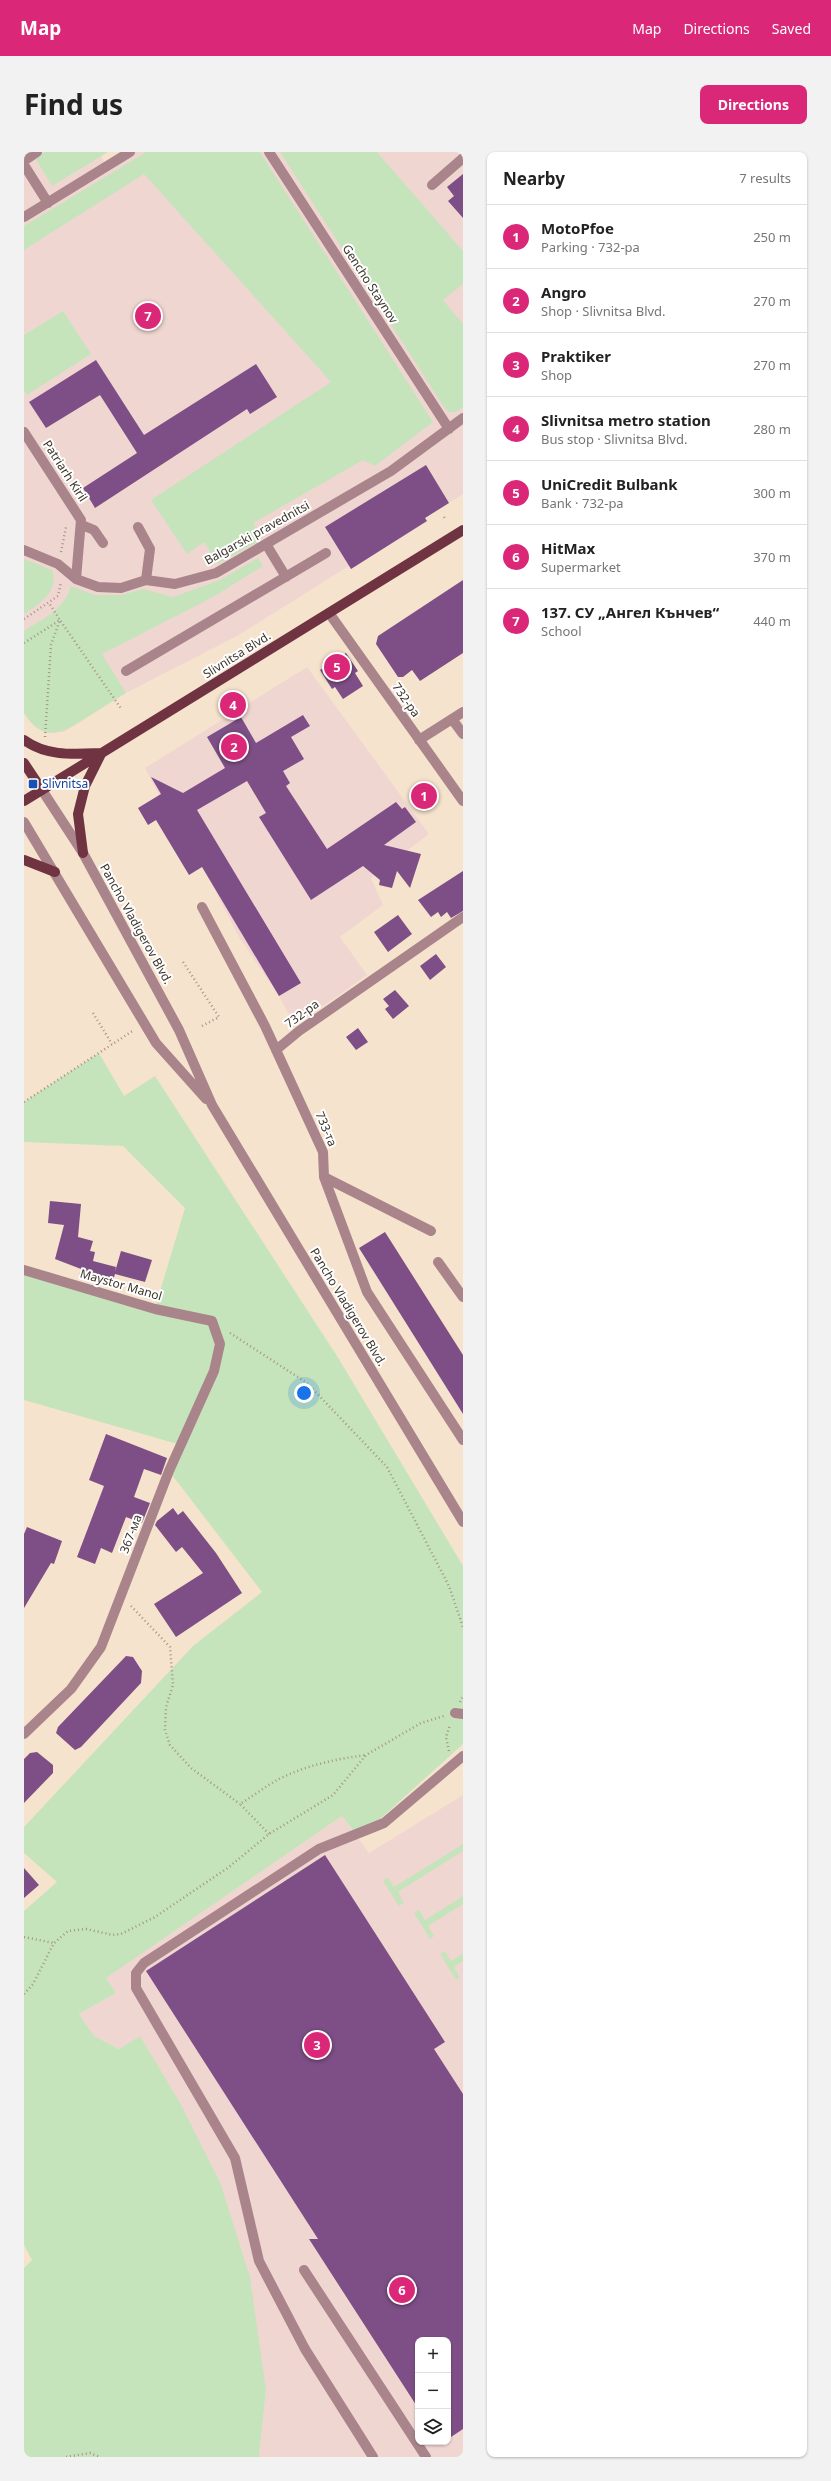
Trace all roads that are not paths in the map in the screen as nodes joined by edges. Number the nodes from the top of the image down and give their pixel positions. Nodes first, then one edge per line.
1 (37, 152) edge
2 (130, 152) edge
3 (269, 152) edge
4 (463, 158) edge
5 (24, 161) edge
6 (24, 165) edge
7 (432, 185) dead end
8 (48, 203) junction
9 (24, 217) edge
10 (463, 418) edge
11 (449, 429) junction
12 (24, 432) edge
13 (82, 525) junction
14 (138, 527) dead end
15 (463, 530) edge
16 (103, 543) dead end
17 (266, 544) junction
18 (24, 550) edge
19 (326, 553) dead end
20 (286, 577) junction
21 (76, 579) junction
22 (146, 580) junction
23 (329, 613) junction
24 (126, 671) dead end
25 (463, 712) edge
26 (452, 719) junction
27 (463, 734) edge
28 (24, 740) edge
29 (419, 740) junction
30 (102, 753) junction
31 (24, 763) edge
32 (42, 790) junction
33 (24, 801) edge
34 (463, 801) edge
35 (24, 822) edge
36 (82, 852) junction
37 (24, 860) edge
38 (55, 872) junction
39 (202, 907) dead end
40 (463, 917) edge
41 (276, 1050) junction
42 (212, 1105) junction
43 (324, 1177) junction
44 (431, 1232) dead end
45 (438, 1262) dead end
46 (24, 1270) edge
47 (463, 1297) edge
48 (212, 1321) joint
49 (463, 1440) edge
50 (463, 1522) edge
51 (24, 1734) edge
52 (463, 1756) edge
53 (304, 2270) dead end
54 (373, 2457) edge
55 (426, 2457) edge

1 - 5 street
2 - 8 street
3 - 11 street, Gencho Staynov
4 - 7 street
6 - 8 street
8 - 9 street
10 - 11 street, Balgarski pravednitsi
11 - 17 street, Balgarski pravednitsi
12 - 13 street, Patriarh Kiril
13 - 16 street
13 - 21 street
14 - 22 street
15 - 23 main road, Slivnitsa Blvd.
17 - 20 street
17 - 22 street, Balgarski pravednitsi
18 - 21 street, Balgarski pravednitsi
19 - 20 street
20 - 24 street
21 - 22 street, Balgarski pravednitsi
23 - 29 street, 732-ра
23 - 30 main road, Slivnitsa Blvd.
25 - 26 street
26 - 27 street
26 - 29 street
28 - 30 main road
29 - 34 street, 732-ра
30 - 32 main road, Slivnitsa Blvd.
30 - 36 main road
31 - 32 main road, Pancho Vladigerov Blvd.
32 - 33 main road, Slivnitsa Blvd.
32 - 36 street, Pancho Vladigerov Blvd.
35 - 38 street, Pancho Vladigerov Blvd.
36 - 42 street, Pancho Vladigerov Blvd.
37 - 38 main road
38 - 42 street, Pancho Vladigerov Blvd.
39 - 41 street, 733-та
40 - 41 street, 732-ра
41 - 43 street, 733-та
42 - 50 street, Pancho Vladigerov Blvd.
43 - 44 street
43 - 49 street, 733-та
45 - 47 street
46 - 48 street, Maystor Manol
48 - 51 street, 367-ма
52 - 54 street
53 - 55 street

